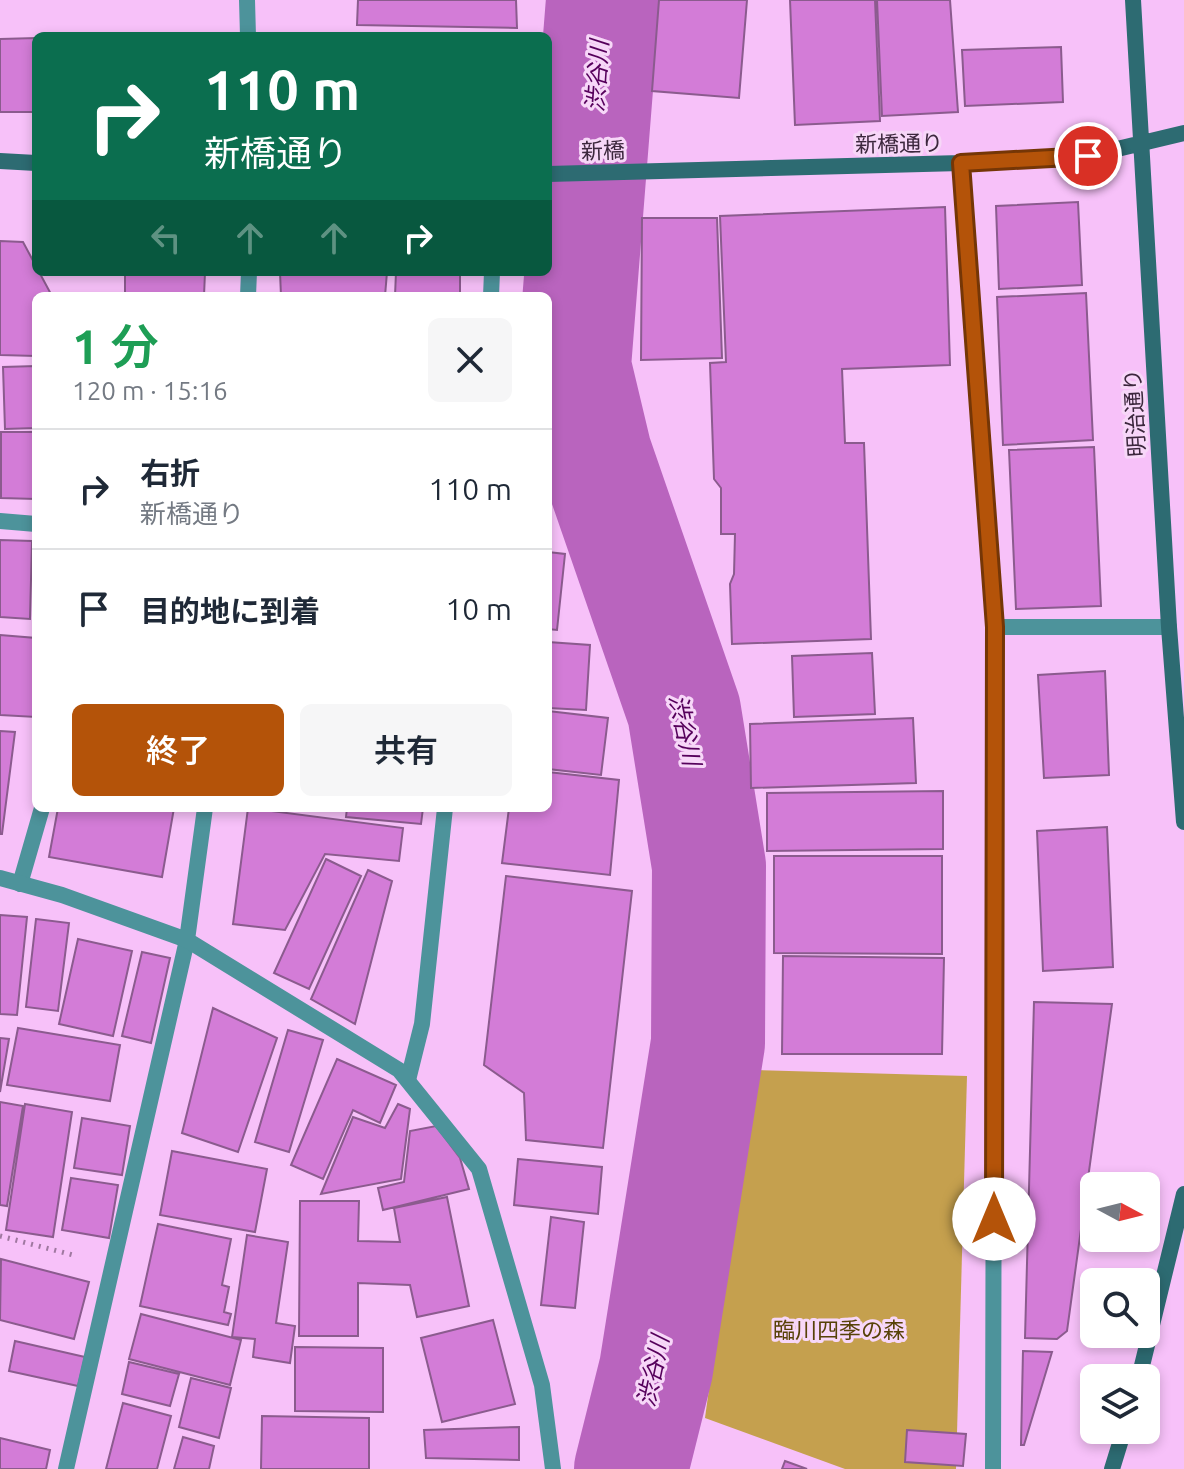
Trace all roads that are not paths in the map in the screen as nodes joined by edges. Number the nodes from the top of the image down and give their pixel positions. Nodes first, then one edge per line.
1 (247, 0) edge
2 (1133, 0) edge
3 (248, 32) edge
4 (1184, 133) edge
5 (1142, 143) junction
6 (0, 161) edge
7 (32, 163) edge
8 (961, 163) junction
9 (660, 171) joint
10 (552, 174) edge
11 (0, 521) edge
12 (32, 524) edge
13 (995, 627) junction
14 (1169, 627) junction
15 (41, 812) edge
16 (204, 812) edge
17 (445, 812) edge
18 (1184, 822) edge
19 (0, 878) edge
20 (20, 884) junction
21 (187, 940) junction
22 (408, 1080) junction
23 (1184, 1194) edge
24 (1142, 1364) edge
25 (1120, 1444) edge
26 (66, 1469) edge
27 (553, 1469) edge
28 (993, 1469) edge
29 (1112, 1469) edge

1 - 3 street
2 - 5 main road, 明治通り
4 - 5 main road, 新橋通り
5 - 8 main road, 新橋通り
5 - 14 main road, 明治通り
6 - 7 main road
8 - 9 main road, 新橋通り
8 - 13 street
9 - 10 main road, 新橋
11 - 12 street
13 - 14 street
13 - 28 street
14 - 18 main road, 明治通り
15 - 20 street
16 - 21 street
17 - 22 street
19 - 20 street
20 - 21 street
21 - 22 street
21 - 26 street
22 - 27 street
23 - 24 main road
25 - 29 main road

